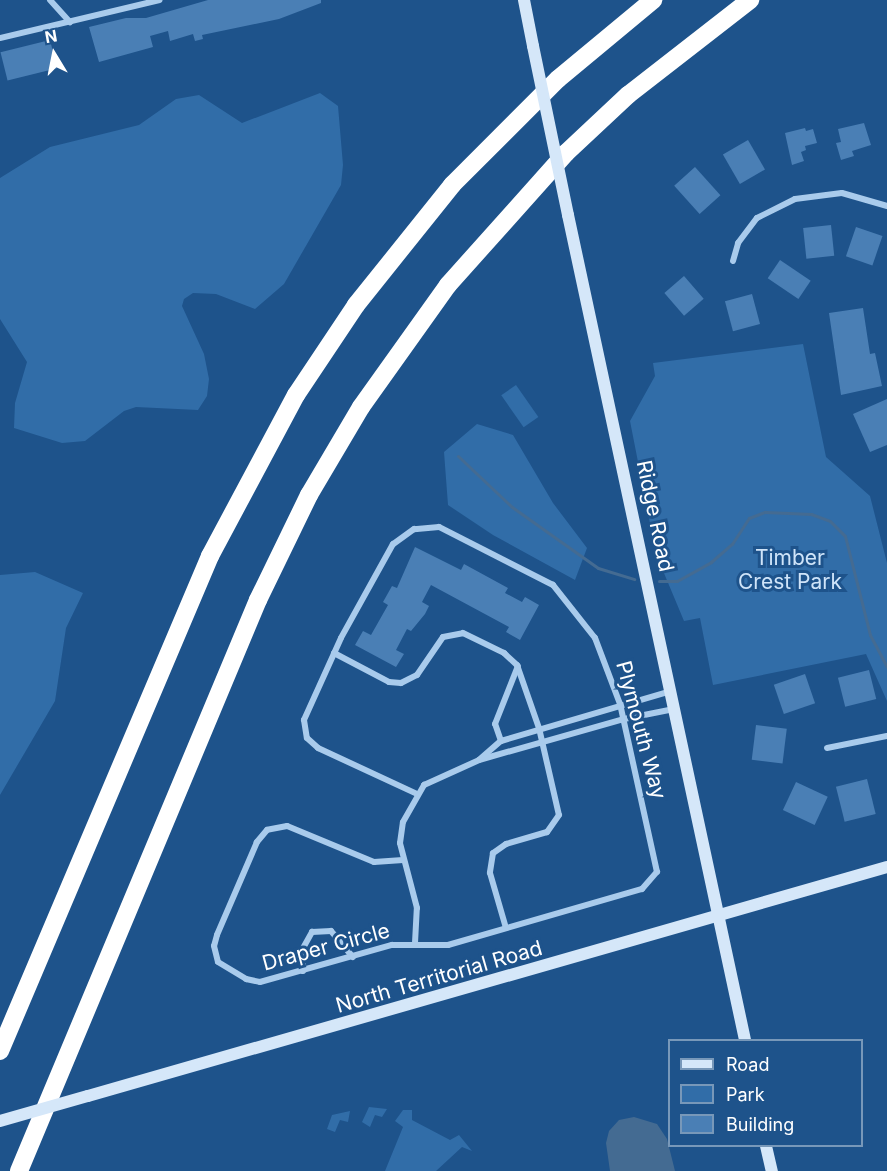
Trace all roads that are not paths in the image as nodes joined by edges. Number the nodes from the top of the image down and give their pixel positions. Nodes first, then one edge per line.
1 (50, 0) edge
2 (160, 0) edge
3 (524, 0) edge
4 (653, 0) edge
5 (750, 0) edge
6 (70, 22) junction
7 (0, 38) edge
8 (887, 206) edge
9 (733, 261) dead end
10 (334, 653) junction
11 (518, 666) junction
12 (672, 691) junction
13 (620, 704) junction
14 (676, 708) junction
15 (624, 719) junction
16 (539, 728) junction
17 (887, 736) edge
18 (501, 741) junction
19 (543, 744) junction
20 (827, 748) dead end
21 (479, 760) junction
22 (417, 794) junction
23 (403, 860) junction
24 (887, 867) edge
25 (720, 915) junction
26 (506, 928) junction
27 (415, 943) junction
28 (352, 957) junction
29 (303, 971) junction
30 (745, 1039) edge
31 (0, 1051) edge
32 (0, 1121) edge
33 (766, 1147) edge
34 (19, 1171) edge
35 (772, 1171) edge

1 - 6 street
2 - 6 street
3 - 12 street, Ridge Road, bridge
4 - 31 highway
5 - 34 highway
6 - 7 street
8 - 9 street
10 - 11 street
10 - 13 street, Plymouth Way
10 - 22 street, Plymouth Way
11 - 16 street
11 - 18 street
12 - 13 street
12 - 14 street, Ridge Road
13 - 15 street, Plymouth Way
13 - 16 street
14 - 15 street
14 - 25 street, Ridge Road
15 - 19 street
15 - 26 street, Plymouth Way
16 - 18 street
16 - 19 street
17 - 20 street
18 - 21 street
19 - 21 street
19 - 26 street
21 - 22 street
22 - 23 street
23 - 27 street
23 - 29 street, Draper Circle
24 - 25 street, North Territorial Road
25 - 30 street, Ridge Road
25 - 32 street, North Territorial Road, bridge
26 - 27 street, Plymouth Way
27 - 28 street, Draper Circle
28 - 29 street, Draper Circle
28 - 29 street
33 - 35 street

